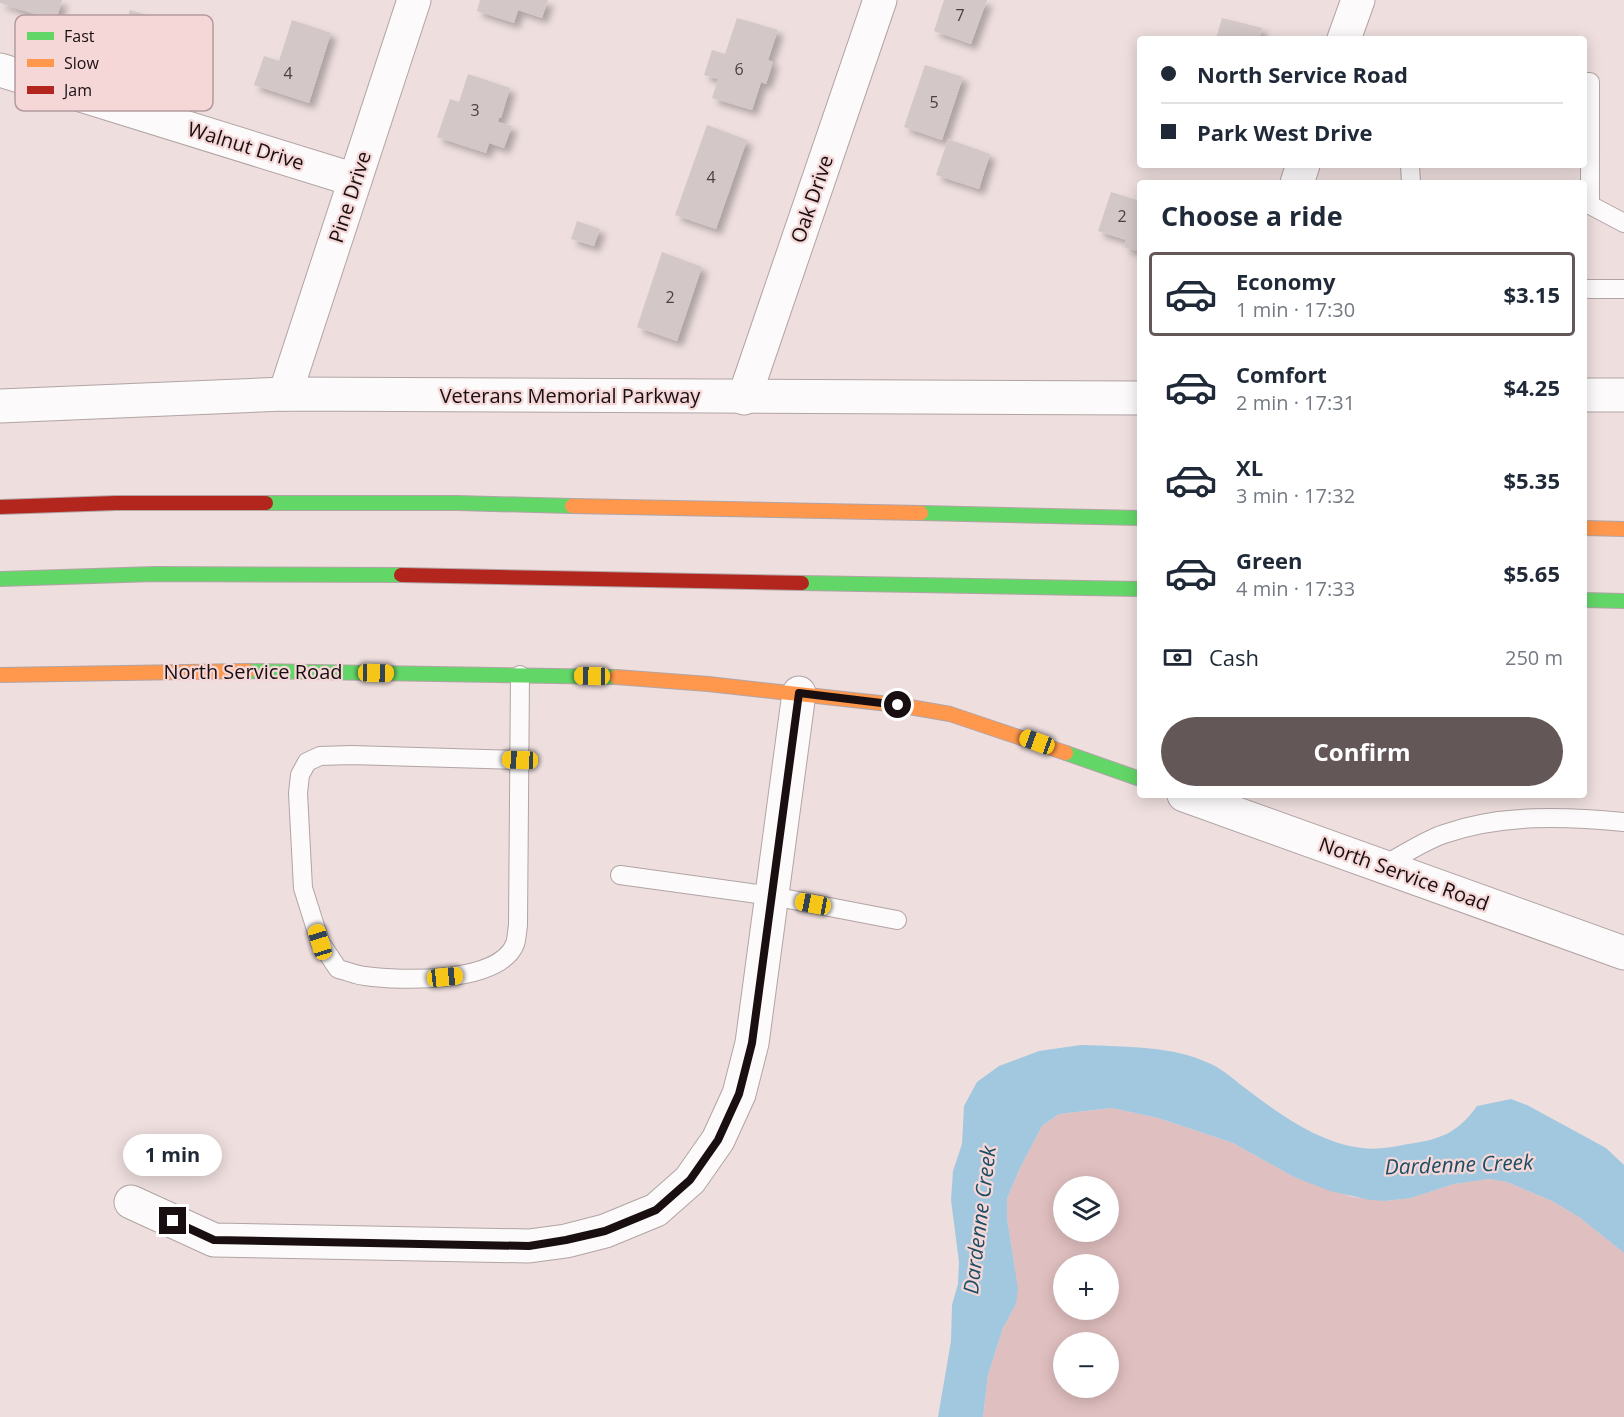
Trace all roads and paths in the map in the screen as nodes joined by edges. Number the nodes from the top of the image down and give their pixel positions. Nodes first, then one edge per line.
1 (414, 0) edge
2 (880, 0) edge
3 (1358, 0) edge
4 (1345, 36) edge
5 (0, 70) edge
6 (15, 75) edge
7 (1587, 82) edge
8 (132, 111) edge
9 (355, 180) junction
10 (1587, 205) edge
11 (1624, 224) edge
12 (1587, 289) edge
13 (1624, 289) edge
14 (285, 394) junction
15 (1587, 395) edge
16 (1624, 395) edge
17 (744, 398) junction
18 (1137, 398) edge
19 (0, 406) edge
20 (0, 507) edge
21 (1137, 518) edge
22 (1587, 528) edge
23 (1624, 529) edge
24 (0, 579) edge
25 (1137, 589) edge
26 (1587, 600) edge
27 (1624, 601) edge
28 (0, 675) edge
29 (520, 675) junction
30 (799, 693) junction
31 (520, 760) junction
32 (1137, 778) edge
33 (1192, 798) edge
34 (1624, 822) edge
35 (1382, 866) junction
36 (620, 875) dead end
37 (772, 896) junction
38 (897, 920) dead end
39 (1624, 953) edge
40 (131, 1202) dead end

1 - 9 street, Pine Drive
2 - 17 street, Oak Drive
3 - 4 street
5 - 6 street, Walnut Drive
7 - 10 lane
8 - 9 street, Walnut Drive
9 - 14 street, Pine Drive
10 - 11 lane
12 - 13 lane
14 - 17 street, Veterans Memorial Parkway
14 - 19 street, Veterans Memorial Parkway
15 - 16 street
17 - 18 street, Veterans Memorial Parkway
20 - 21 main road
22 - 23 main road
24 - 25 main road
26 - 27 main road
28 - 29 main road, North Service Road
29 - 30 main road, North Service Road
29 - 31 lane
30 - 32 main road, North Service Road
30 - 37 street
31 - 31 lane
33 - 35 street, North Service Road
34 - 35 lane
35 - 39 street, North Service Road
36 - 37 lane
37 - 38 lane
37 - 40 street

